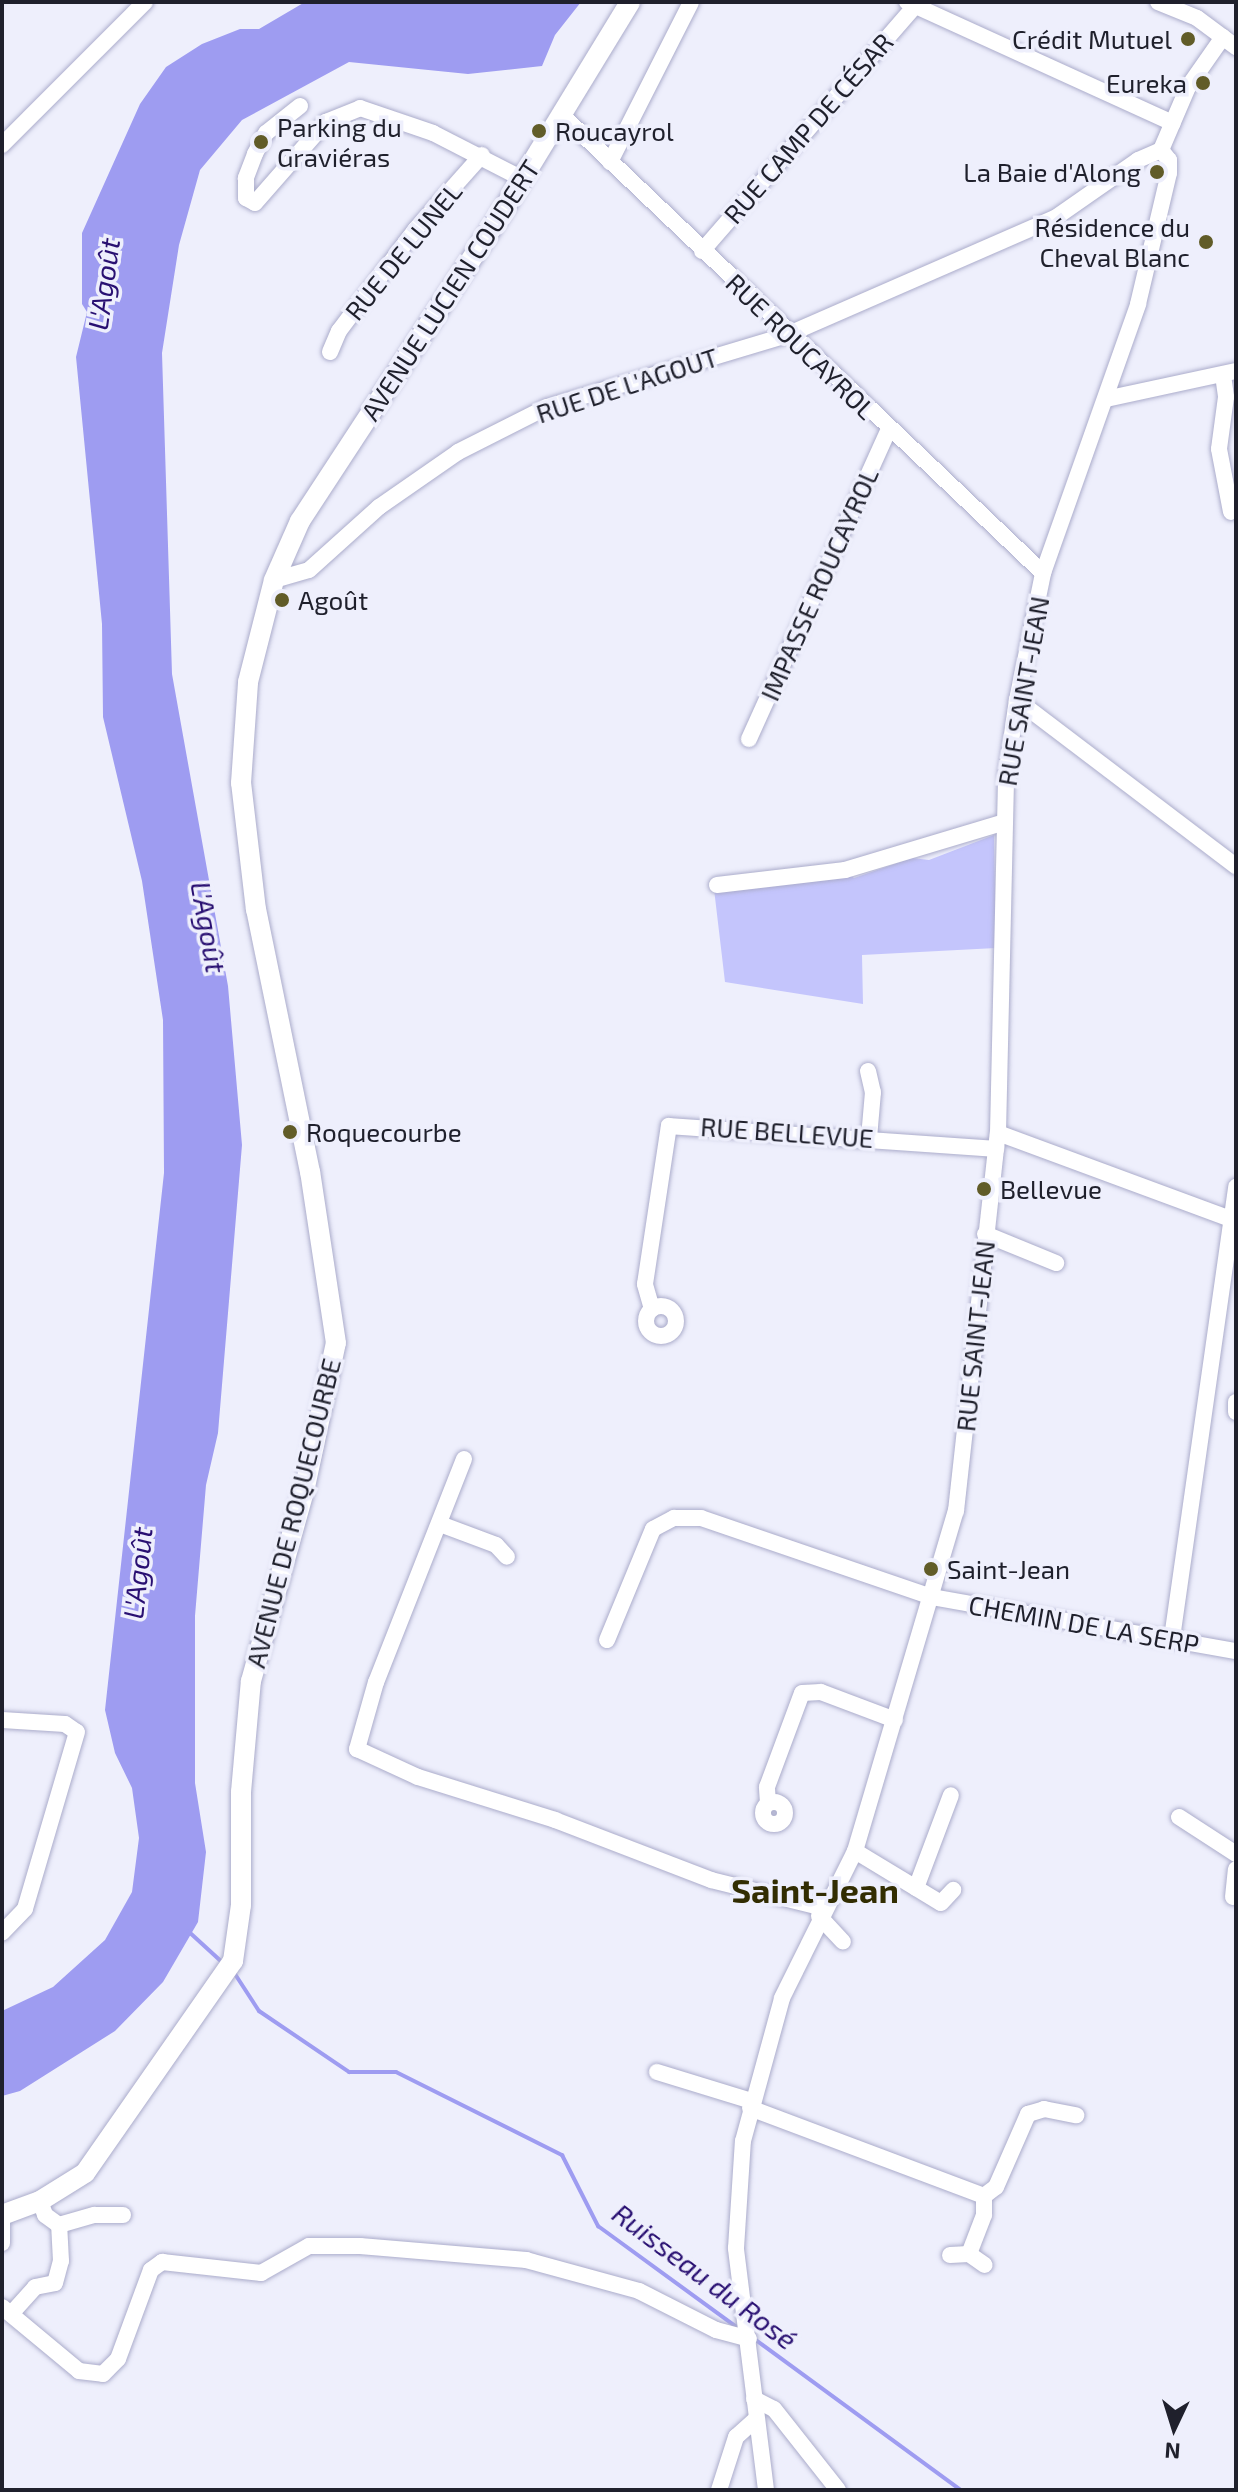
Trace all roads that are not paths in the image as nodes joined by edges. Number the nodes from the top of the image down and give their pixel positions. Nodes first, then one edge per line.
1 (145, 2) edge
2 (630, 2) edge
3 (691, 2) edge
4 (1158, 2) edge
5 (911, 4) edge
6 (1224, 37) edge
7 (300, 106) dead end
8 (562, 115) junction
9 (1173, 123) junction
10 (2, 145) edge
11 (1161, 150) junction
12 (482, 155) junction
13 (610, 162) junction
14 (523, 179) junction
15 (702, 251) junction
16 (787, 335) junction
17 (330, 352) dead end
18 (1229, 373) edge
19 (1106, 399) junction
20 (889, 429) junction
21 (1231, 512) dead end
22 (1043, 573) junction
23 (274, 580) junction
24 (1017, 700) junction
25 (749, 739) dead end
26 (1005, 822) junction
27 (1236, 866) edge
28 (717, 885) dead end
29 (868, 1071) dead end
30 (869, 1138) junction
31 (997, 1141) junction
32 (1236, 1187) edge
33 (1231, 1219) junction
34 (985, 1234) junction
35 (1056, 1263) dead end
36 (652, 1309) dead end
37 (1236, 1402) edge
38 (1236, 1412) edge
39 (464, 1459) dead end
40 (440, 1524) junction
41 (507, 1557) dead end
42 (932, 1597) junction
43 (1172, 1638) junction
44 (607, 1640) dead end
45 (1236, 1651) edge
46 (2, 1720) edge
47 (895, 1720) junction
48 (951, 1795) dead end
49 (768, 1803) dead end
50 (1179, 1817) dead end
51 (855, 1851) junction
52 (1236, 1854) edge
53 (1236, 1869) edge
54 (916, 1888) junction
55 (953, 1890) dead end
56 (1233, 1897) dead end
57 (821, 1912) junction
58 (2, 1933) edge
59 (843, 1942) dead end
60 (657, 2072) dead end
61 (751, 2104) junction
62 (1076, 2115) dead end
63 (984, 2196) junction
64 (40, 2201) junction
65 (123, 2215) dead end
66 (2, 2216) edge
67 (59, 2225) junction
68 (2, 2243) edge
69 (969, 2254) junction
70 (950, 2255) dead end
71 (985, 2265) dead end
72 (6, 2310) edge
73 (748, 2333) junction
74 (754, 2399) junction
75 (756, 2419) junction
76 (719, 2490) edge
77 (766, 2490) edge
78 (838, 2490) edge

1 - 10 street
2 - 8 main road, AVENUE LUCIEN COUDERT
3 - 13 street
4 - 6 street
5 - 9 street
5 - 15 street, RUE CAMP DE CÉSAR
6 - 9 street
7 - 12 street
8 - 13 street, RUE ROUCAYROL
8 - 14 main road, AVENUE LUCIEN COUDERT
9 - 11 street
11 - 16 street, RUE DE L'AGOUT
11 - 19 street, RUE SAINT-JEAN
12 - 14 street
12 - 17 street, RUE DE LUNEL
13 - 15 street, RUE ROUCAYROL
14 - 23 main road, AVENUE LUCIEN COUDERT
15 - 16 street, RUE ROUCAYROL
16 - 20 street, RUE ROUCAYROL
16 - 23 street, RUE DE L'AGOUT
18 - 19 street
18 - 21 street
19 - 22 street, RUE SAINT-JEAN
20 - 22 street, RUE ROUCAYROL
20 - 25 street, IMPASSE ROUCAYROL
22 - 24 street, RUE SAINT-JEAN
23 - 64 main road, AVENUE DE ROQUECOURBE
24 - 26 street, RUE SAINT-JEAN
24 - 27 street
26 - 28 street
26 - 31 street, RUE SAINT-JEAN
29 - 30 street
30 - 31 street, RUE BELLEVUE
30 - 36 street, RUE BELLEVUE
31 - 33 street, RUE BELLEVUE
31 - 34 street, RUE SAINT-JEAN
32 - 33 street
33 - 43 street
34 - 35 street
34 - 42 street, RUE SAINT-JEAN
37 - 38 street
39 - 40 street
40 - 41 street
40 - 57 street
42 - 43 street, CHEMIN DE LA SERP
42 - 44 street, CHEMIN DE LA SERP
42 - 47 street, RUE SAINT-JEAN
43 - 45 street, CHEMIN DE LA SERP
46 - 58 street
47 - 49 street
47 - 51 street, RUE SAINT-JEAN
48 - 54 street
50 - 52 street
51 - 54 street
51 - 57 street, RUE SAINT-JEAN
53 - 56 street
54 - 55 street
57 - 59 street
57 - 61 street, RUE SAINT-JEAN
60 - 61 street
61 - 63 street
61 - 73 street, RUE SAINT-JEAN
62 - 63 street
63 - 69 street
64 - 66 main road, AVENUE DE ROQUECOURBE
64 - 67 street
65 - 67 street
66 - 68 street
67 - 72 street
69 - 70 street
69 - 71 street
72 - 73 street
73 - 74 street, RUE SAINT-JEAN
74 - 75 street, RUE SAINT-JEAN
74 - 78 street
75 - 76 street
75 - 77 street, RUE SAINT-JEAN

